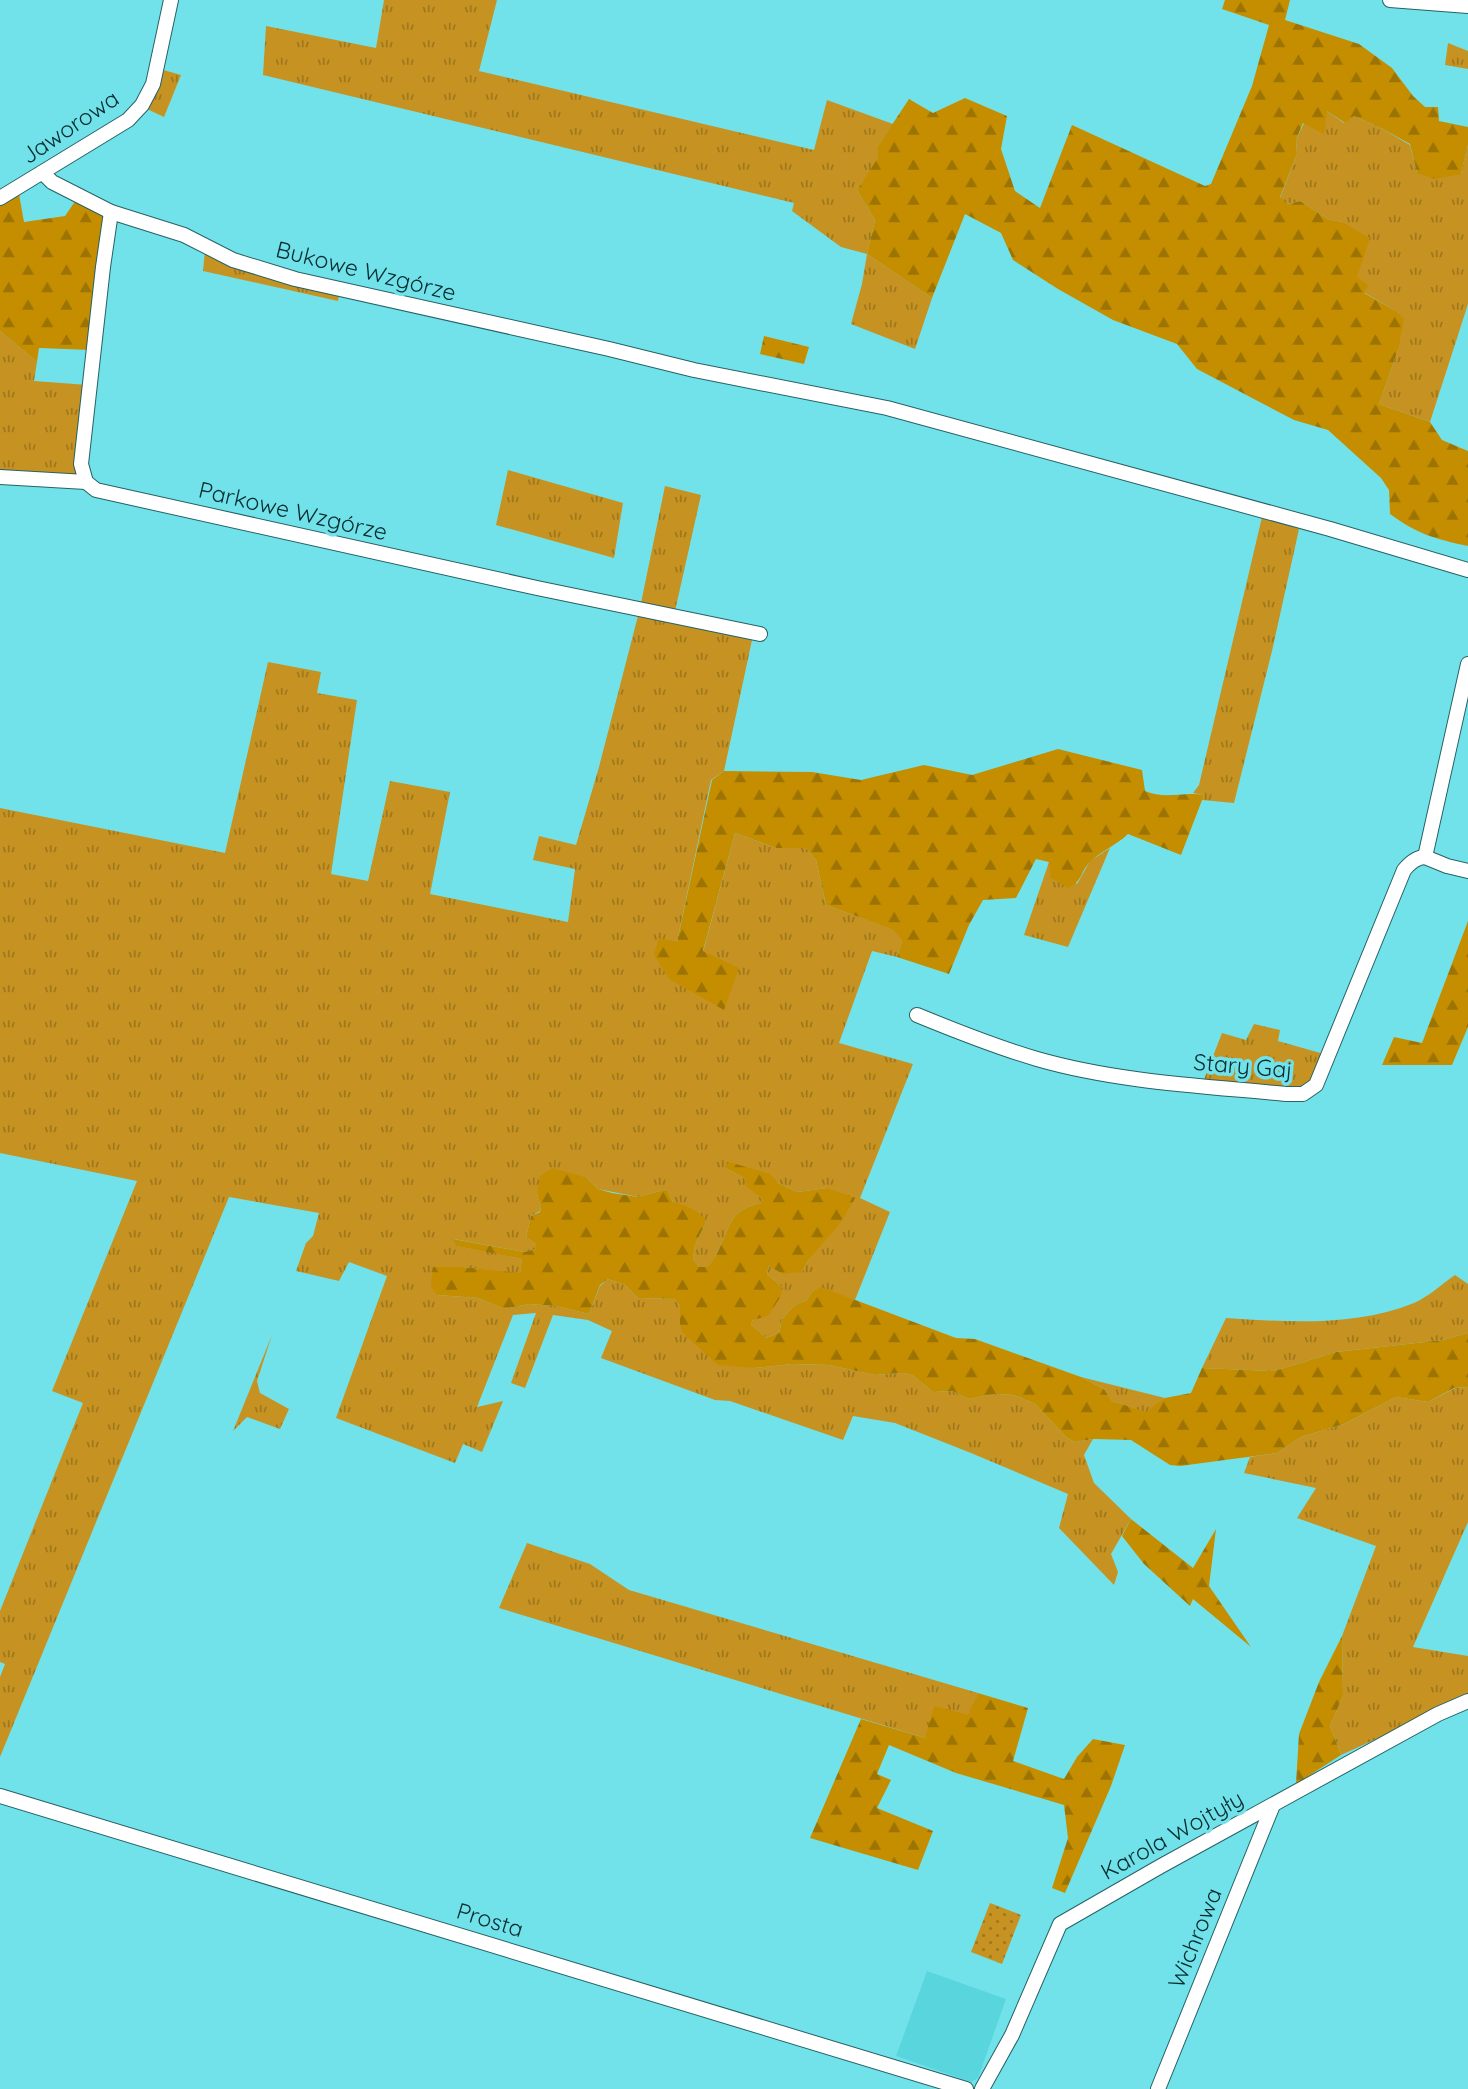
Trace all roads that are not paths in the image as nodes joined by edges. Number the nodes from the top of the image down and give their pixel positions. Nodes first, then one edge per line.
1 (171, 0) edge
2 (1390, 0) edge
3 (1468, 6) edge
4 (43, 173) junction
5 (0, 198) edge
6 (111, 212) junction
7 (0, 477) edge
8 (86, 482) junction
9 (1468, 570) edge
10 (760, 634) dead end
11 (1468, 664) edge
12 (1424, 858) junction
13 (1468, 871) edge
14 (916, 1016) dead end
15 (1468, 1701) edge
16 (0, 1796) edge
17 (1273, 1805) junction
18 (966, 2089) edge
19 (982, 2089) edge
20 (1158, 2089) edge

1 - 4 street, Jaworowa
2 - 3 street
4 - 5 street, Jaworowa
4 - 6 street, Bukowe Wzgórze
6 - 8 street
6 - 9 street, Bukowe Wzgórze
7 - 8 street, Parkowe Wzgórze
8 - 10 street, Parkowe Wzgórze
11 - 12 street
12 - 13 street
12 - 14 street, Stary Gaj
15 - 17 street, Karola Wojtyły
16 - 18 street, Prosta
17 - 19 street, Karola Wojtyły
17 - 20 street, Wichrowa

